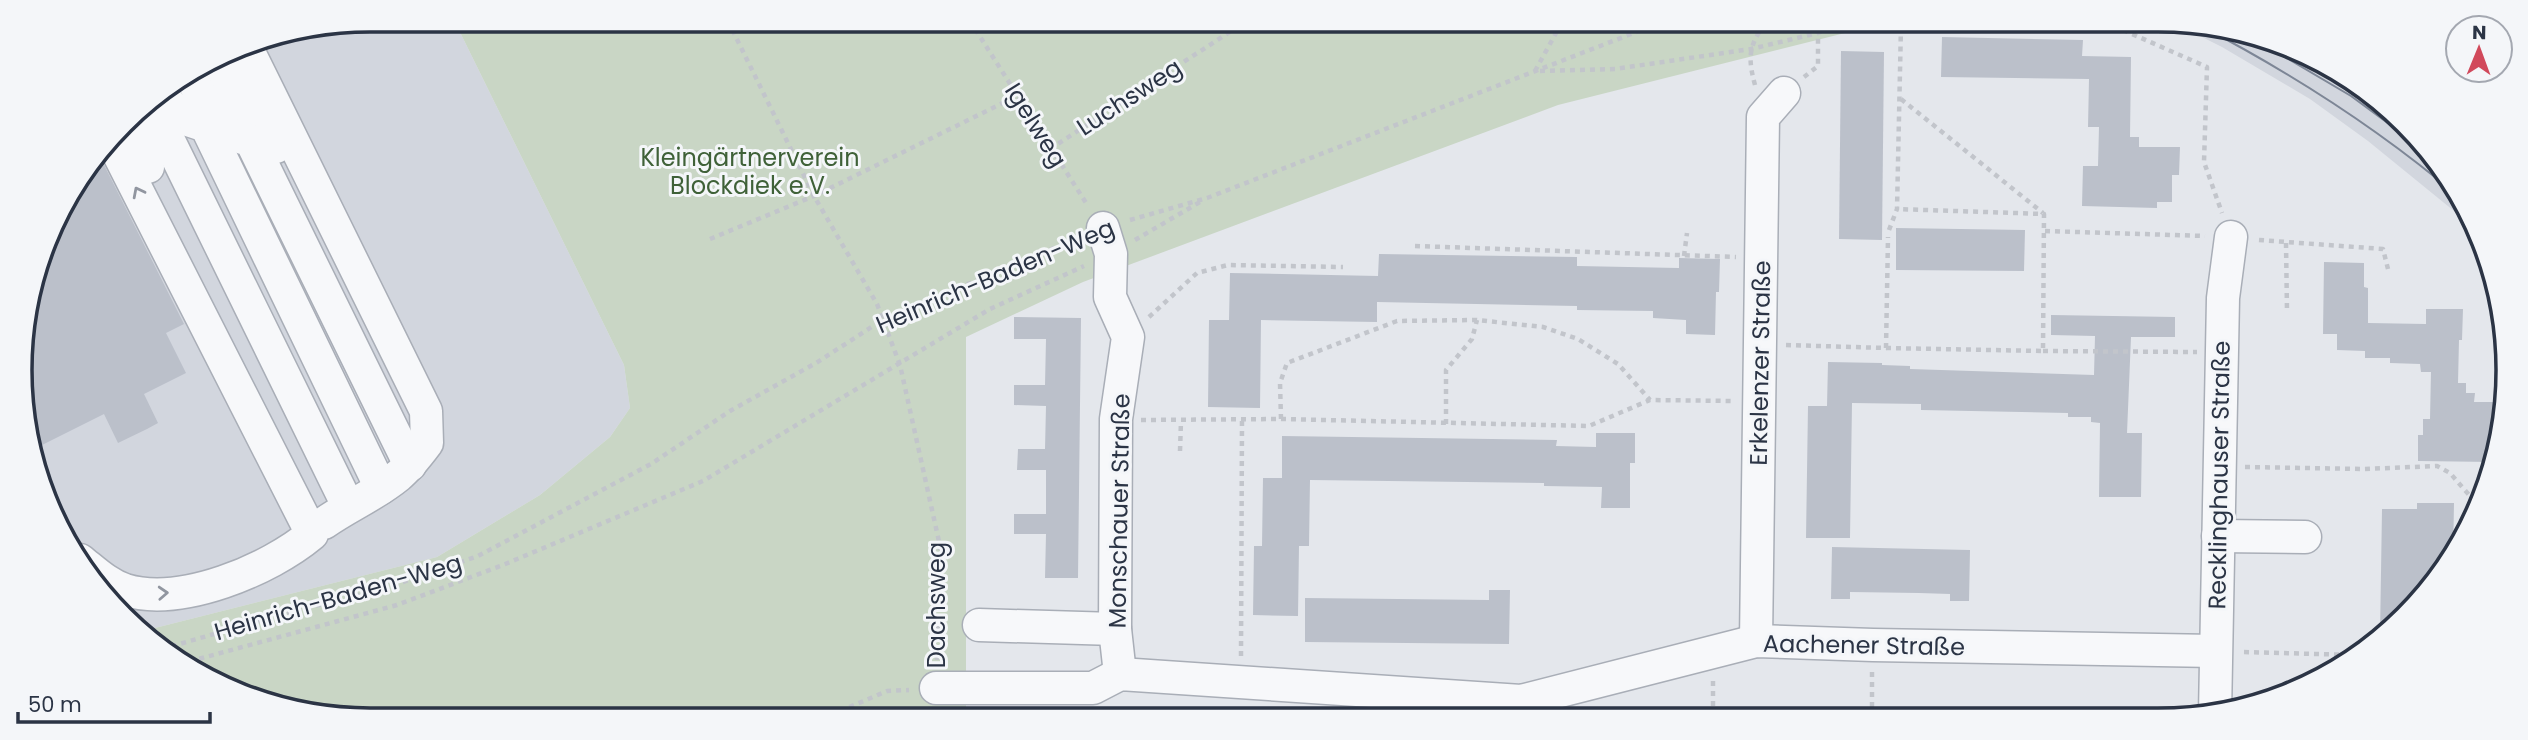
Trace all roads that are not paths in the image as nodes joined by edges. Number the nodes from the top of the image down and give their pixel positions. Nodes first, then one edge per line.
1 (245, 55) edge
2 (231, 61) edge
3 (221, 66) edge
4 (208, 73) edge
5 (194, 82) edge
6 (1784, 93) road end
7 (158, 106) edge
8 (152, 111) edge
9 (241, 137) junction
10 (116, 147) edge
11 (2231, 237) road end
12 (1107, 241) road end
13 (367, 494) junction
14 (2218, 536) junction
15 (2305, 537) dead end
16 (103, 579) edge
17 (979, 625) dead end
18 (1115, 629) junction
19 (1756, 641) junction
20 (2215, 651) junction
21 (1120, 674) junction
22 (936, 688) road end
23 (2215, 704) edge
24 (1446, 706) edge
25 (1496, 708) edge
26 (1524, 708) edge

1 - 9 street
2 - 9 street
3 - 9 street
4 - 9 street
5 - 9 street
6 - 19 street, Erkelenzer Straße
7 - 9 street
8 - 13 street
9 - 13 street
9 - 13 street
9 - 13 street
13 -> 10 street
11 - 14 street, Recklinghauser Straße
12 - 18 street, Monschauer Straße
16 -> 13 street
14 - 15 street
14 - 20 street, Recklinghauser Straße
17 - 18 street
18 - 21 street, Monschauer Straße
19 - 20 street, Aachener Straße
19 - 26 street, Aachener Straße
20 - 23 street, Recklinghauser Straße
21 - 22 street, Aachener Straße
21 - 24 street, Aachener Straße
24 - 25 street, Aachener Straße

